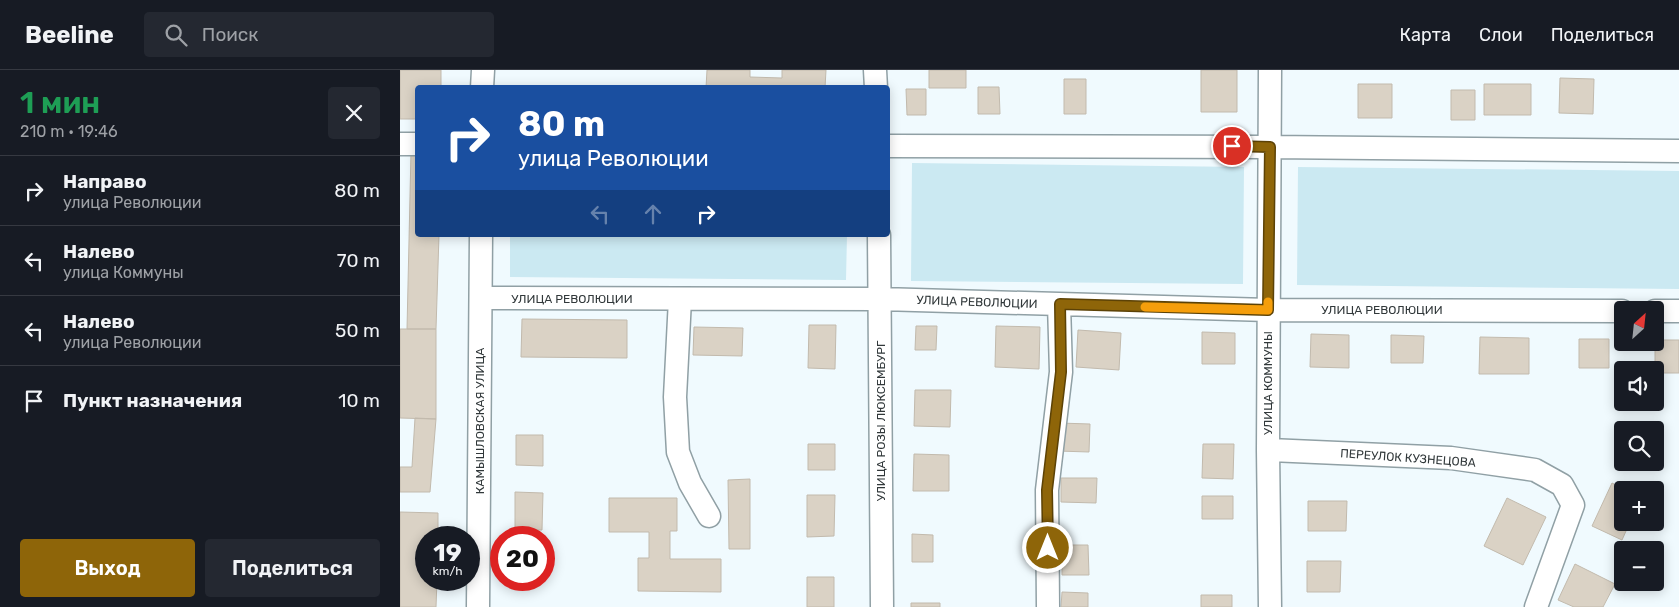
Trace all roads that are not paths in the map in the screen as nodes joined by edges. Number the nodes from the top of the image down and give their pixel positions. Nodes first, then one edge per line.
1 (482, 70) edge
2 (875, 70) edge
3 (1270, 70) edge
4 (482, 85) edge
5 (876, 85) edge
6 (400, 144) edge
7 (415, 144) edge
8 (890, 146) edge
9 (1270, 147) junction
10 (1679, 151) edge
11 (481, 237) edge
12 (879, 237) edge
13 (481, 298) junction
14 (680, 299) junction
15 (881, 299) junction
16 (1060, 304) junction
17 (1268, 310) junction
18 (1614, 311) edge
19 (1664, 311) edge
20 (1679, 311) edge
21 (1268, 450) junction
22 (709, 516) dead end
23 (478, 607) edge
24 (882, 607) edge
25 (1048, 607) edge
26 (1270, 607) edge
27 (1536, 607) edge

1 - 4 street
2 - 5 street
3 - 9 street, УЛИЦА КОММУНЫ
6 - 7 street
8 - 9 street
9 - 10 street
9 - 17 street, УЛИЦА КОММУНЫ
11 - 13 street, КАМЫШЛОВСКАЯ УЛИЦА
12 - 15 street, УЛИЦА РОЗЫ ЛЮКСЕМБУРГ
13 - 14 street, УЛИЦА РЕВОЛЮЦИИ
13 - 23 street, КАМЫШЛОВСКАЯ УЛИЦА
14 - 15 street, УЛИЦА РЕВОЛЮЦИИ
14 - 22 street
15 - 16 street, УЛИЦА РЕВОЛЮЦИИ
15 - 24 street, УЛИЦА РОЗЫ ЛЮКСЕМБУРГ
16 - 17 street, УЛИЦА РЕВОЛЮЦИИ
16 - 25 street
17 - 18 street, УЛИЦА РЕВОЛЮЦИИ
17 - 21 street, УЛИЦА КОММУНЫ
19 - 20 street
21 - 26 street, УЛИЦА КОММУНЫ
21 - 27 street, ПЕРЕУЛОК КУЗНЕЦОВА

